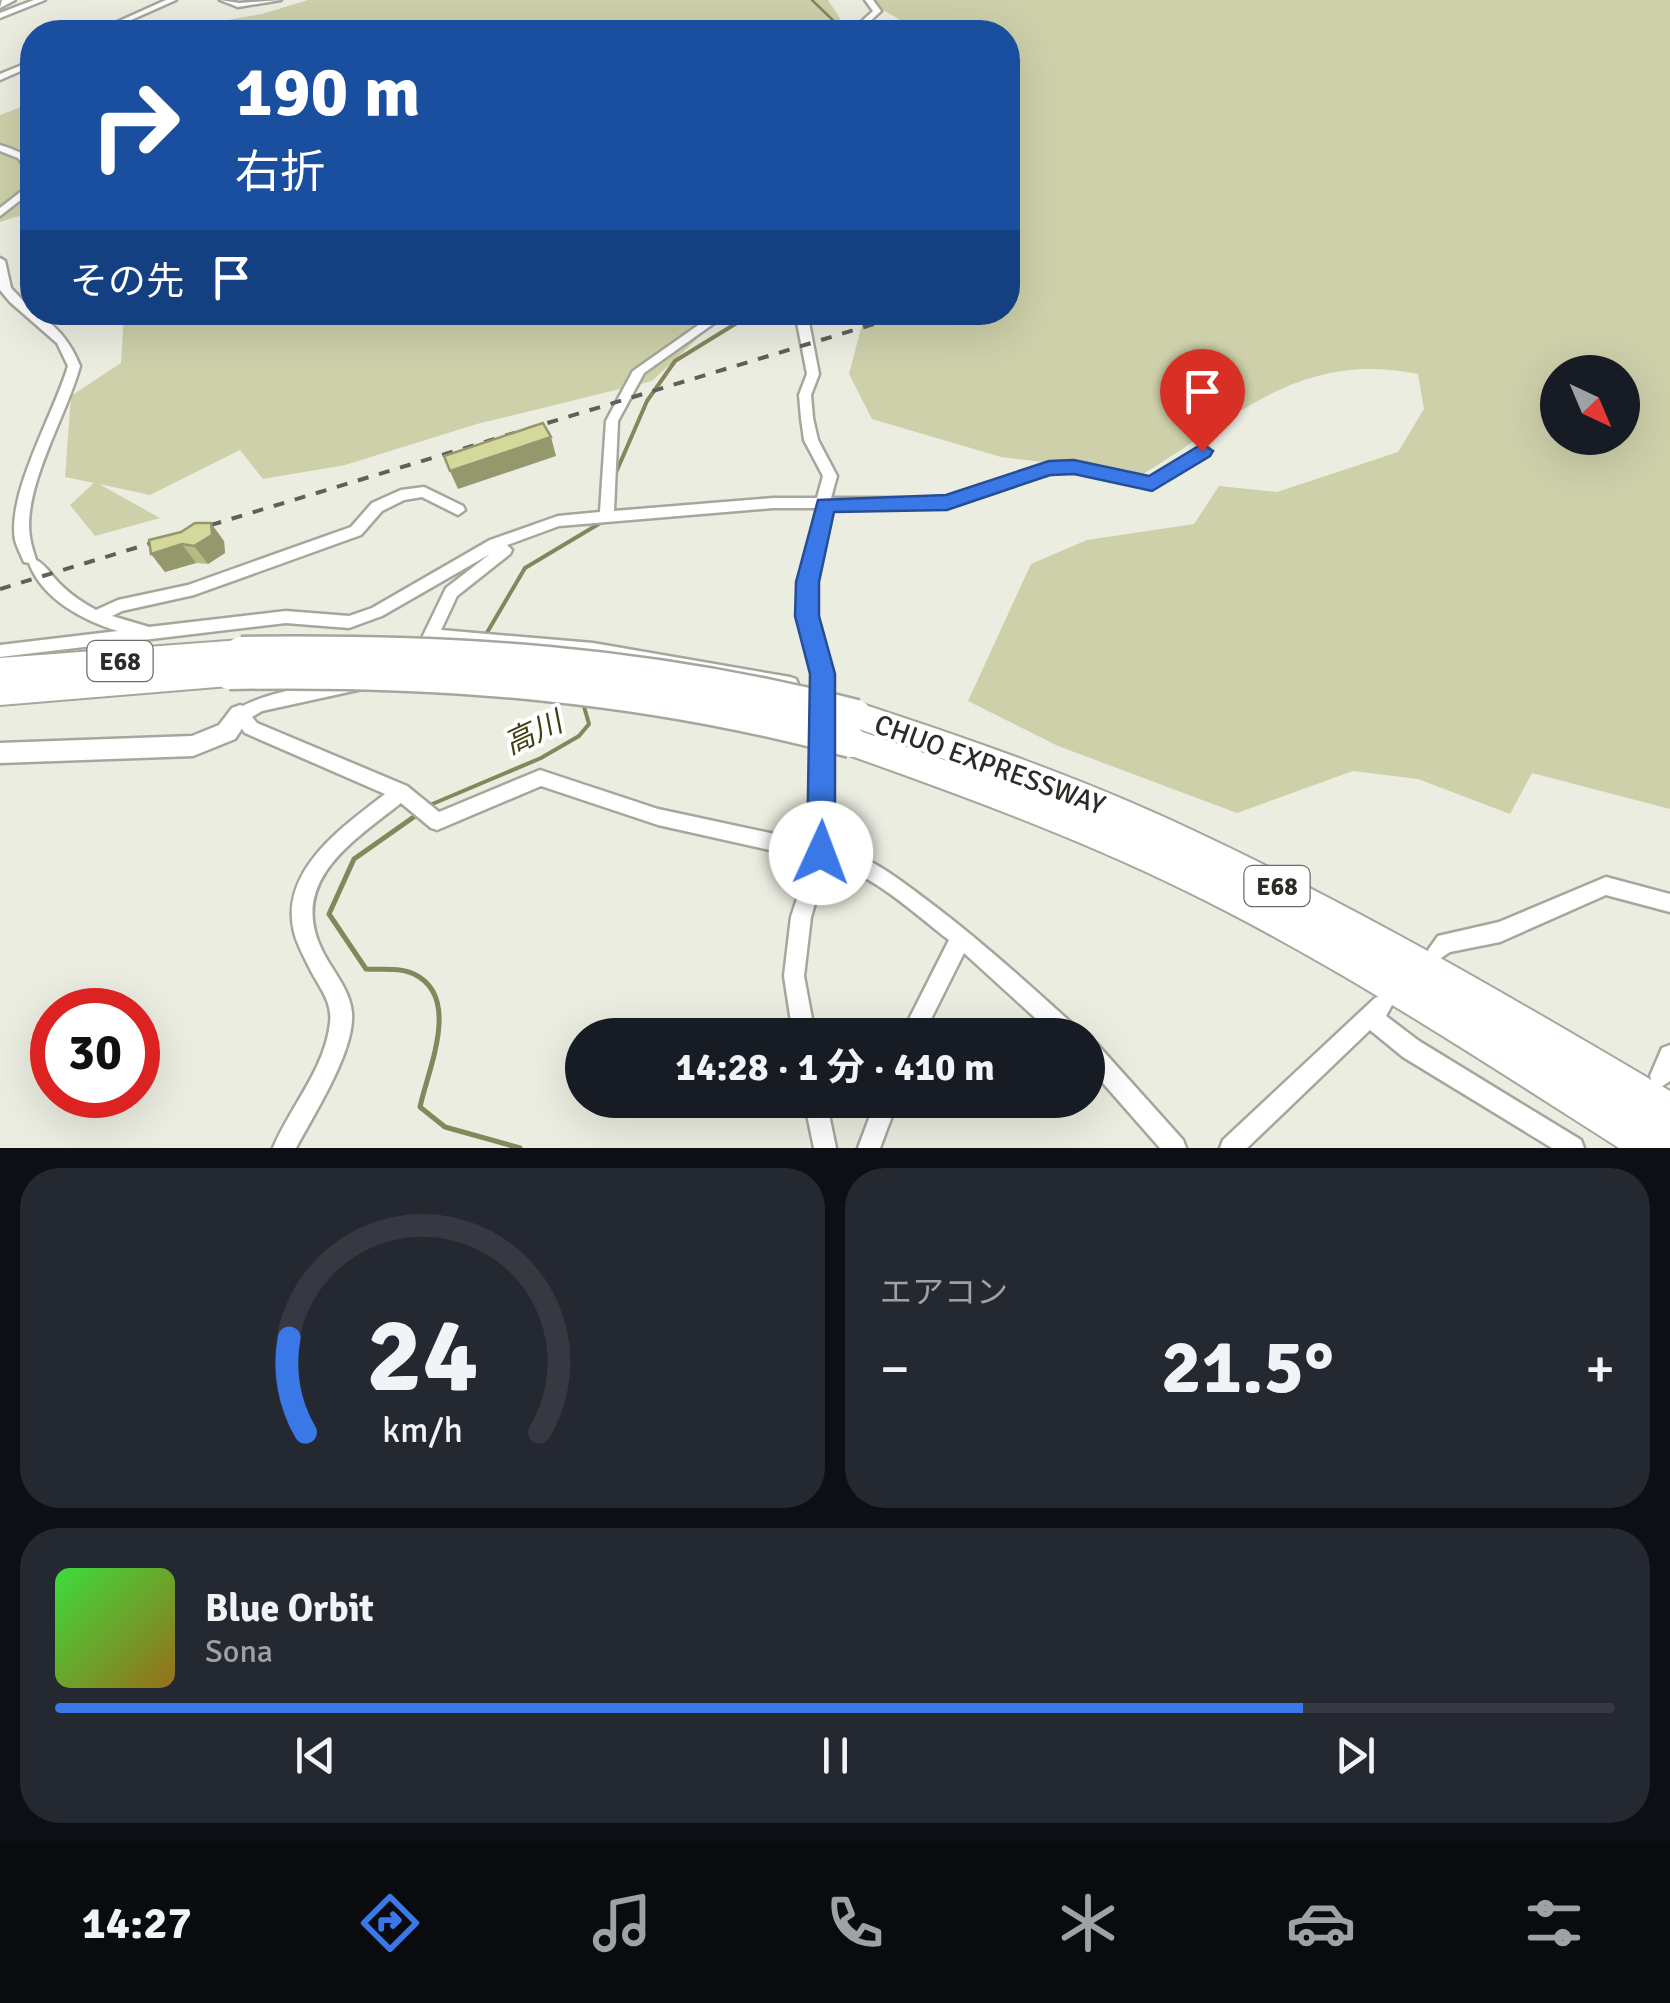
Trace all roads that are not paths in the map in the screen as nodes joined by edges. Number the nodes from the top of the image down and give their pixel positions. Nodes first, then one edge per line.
1 (10, 0) edge
2 (41, 0) edge
3 (172, 0) edge
4 (224, 0) edge
5 (278, 0) edge
6 (869, 0) edge
7 (0, 5) edge
8 (0, 16) edge
9 (126, 20) edge
10 (867, 20) edge
11 (20, 196) edge
12 (0, 212) edge
13 (0, 260) edge
14 (20, 304) edge
15 (48, 325) edge
16 (706, 325) edge
17 (804, 325) edge
18 (1202, 451) dead end
19 (824, 504) junction
20 (458, 510) dead end
21 (607, 514) junction
22 (558, 521) junction
23 (286, 617) junction
24 (95, 618) junction
25 (157, 632) junction
26 (432, 636) junction
27 (0, 651) edge
28 (235, 663) junction
29 (0, 670) edge
30 (0, 692) edge
31 (823, 692) junction
32 (240, 715) junction
33 (854, 729) junction
34 (0, 754) edge
35 (404, 795) junction
36 (821, 853) junction
37 (1670, 903) edge
38 (961, 936) junction
39 (1438, 950) dead end
40 (801, 1018) edge
41 (920, 1018) edge
42 (1051, 1018) edge
43 (1105, 1069) edge
44 (1670, 1114) edge
45 (819, 1118) edge
46 (880, 1118) edge
47 (284, 1148) edge
48 (825, 1148) edge
49 (869, 1148) edge
50 (1175, 1148) edge
51 (1232, 1148) edge
52 (1574, 1148) edge
53 (1657, 1148) edge

1 - 7 street
2 - 8 street
3 - 9 street
4 - 5 street
6 - 10 street
11 - 12 street
13 - 14 street
15 - 24 street
16 - 21 street
17 - 19 street
18 - 19 street
19 - 21 street
19 - 31 street
20 - 24 street
21 - 22 street
22 - 23 street
22 - 26 street
23 - 25 street
23 - 32 street
24 - 25 street
25 - 27 street
26 - 31 street
26 - 32 street
28 - 29 highway, CHUO EXPRESSWAY / E68
28 - 30 highway, CHUO EXPRESSWAY / E68
28 - 33 highway, CHUO EXPRESSWAY / E68, bridge
31 - 36 street
32 - 34 street
32 - 35 street
33 - 44 highway, CHUO EXPRESSWAY / E68
33 - 53 highway, CHUO EXPRESSWAY / E68
35 - 36 street
35 - 47 street
36 - 38 street
36 - 40 street
37 - 39 street
38 - 41 street
38 - 42 street
43 - 50 street
45 - 48 street
46 - 49 street
51 - 52 street

